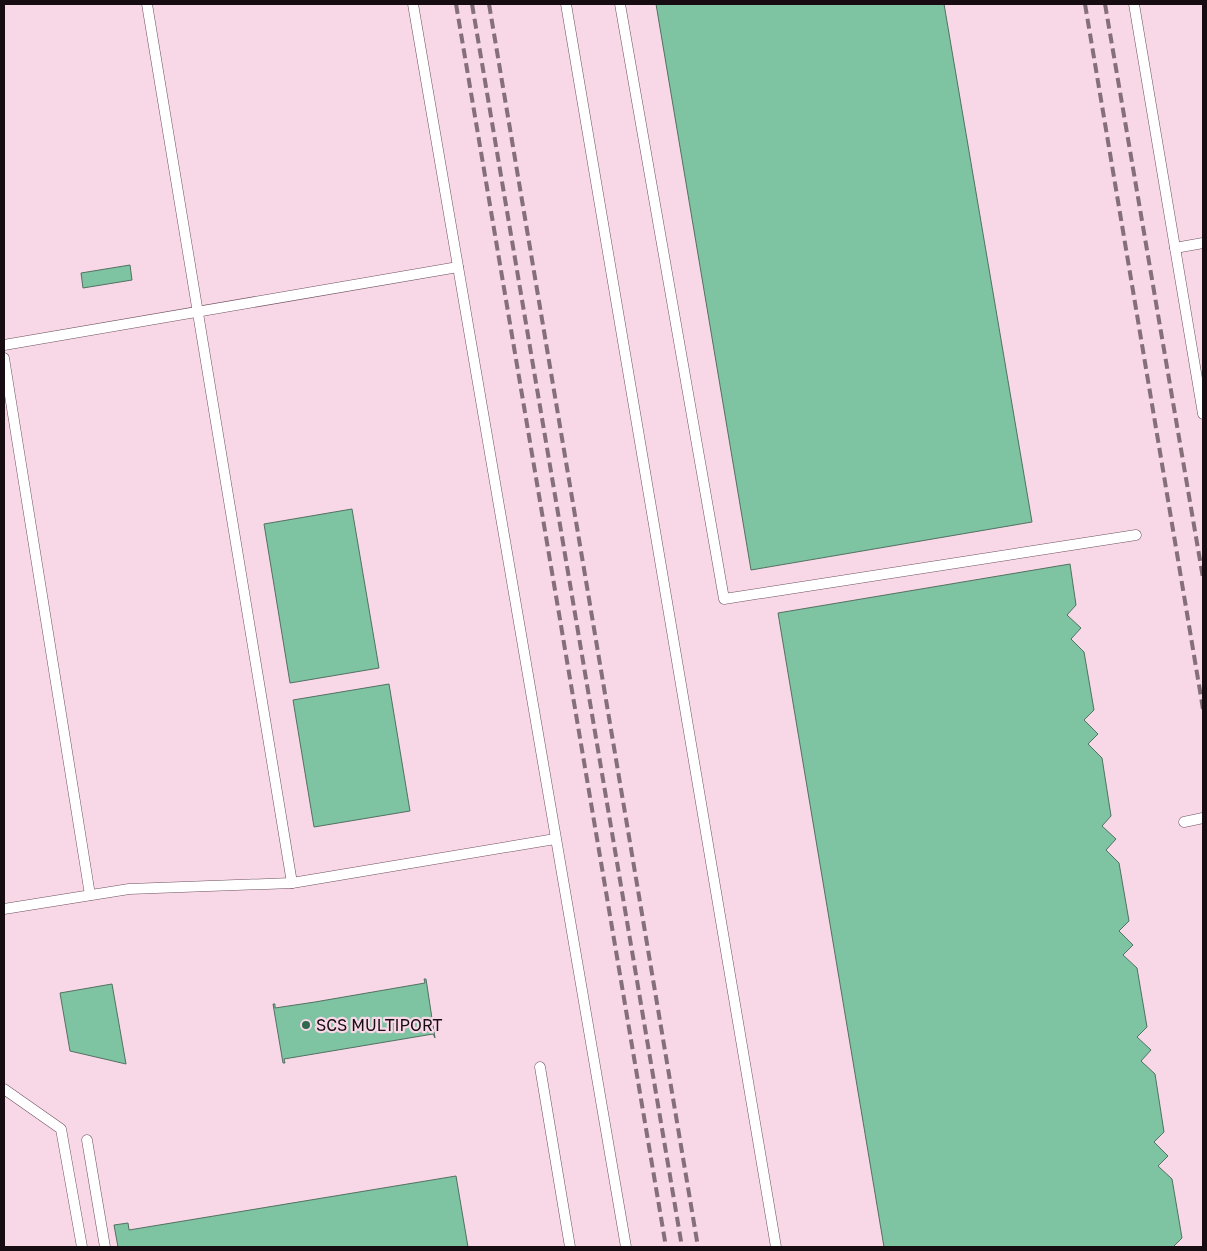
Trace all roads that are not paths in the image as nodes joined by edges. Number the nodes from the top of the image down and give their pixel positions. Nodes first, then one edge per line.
1 (147, 4) edge
2 (413, 4) edge
3 (566, 4) edge
4 (620, 4) edge
5 (1134, 4) edge
6 (1203, 243) edge
7 (1175, 248) junction
8 (458, 267) junction
9 (198, 312) junction
10 (4, 345) edge
11 (4, 358) edge
12 (1203, 414) edge
13 (1136, 535) dead end
14 (1203, 818) edge
15 (1184, 822) dead end
16 (555, 839) junction
17 (292, 883) junction
18 (90, 895) junction
19 (4, 909) edge
20 (540, 1067) dead end
21 (4, 1089) edge
22 (87, 1140) dead end
23 (82, 1247) edge
24 (105, 1247) edge
25 (570, 1247) edge
26 (626, 1247) edge
27 (776, 1247) edge

1 - 9 lane
2 - 8 lane
3 - 27 lane
4 - 13 lane
5 - 7 lane
6 - 7 lane
7 - 12 lane
8 - 9 lane
8 - 16 lane
9 - 10 lane
9 - 17 lane
11 - 18 lane
14 - 15 lane
16 - 17 lane
16 - 26 lane
17 - 18 lane
18 - 19 lane
20 - 25 lane
21 - 23 lane
22 - 24 lane

